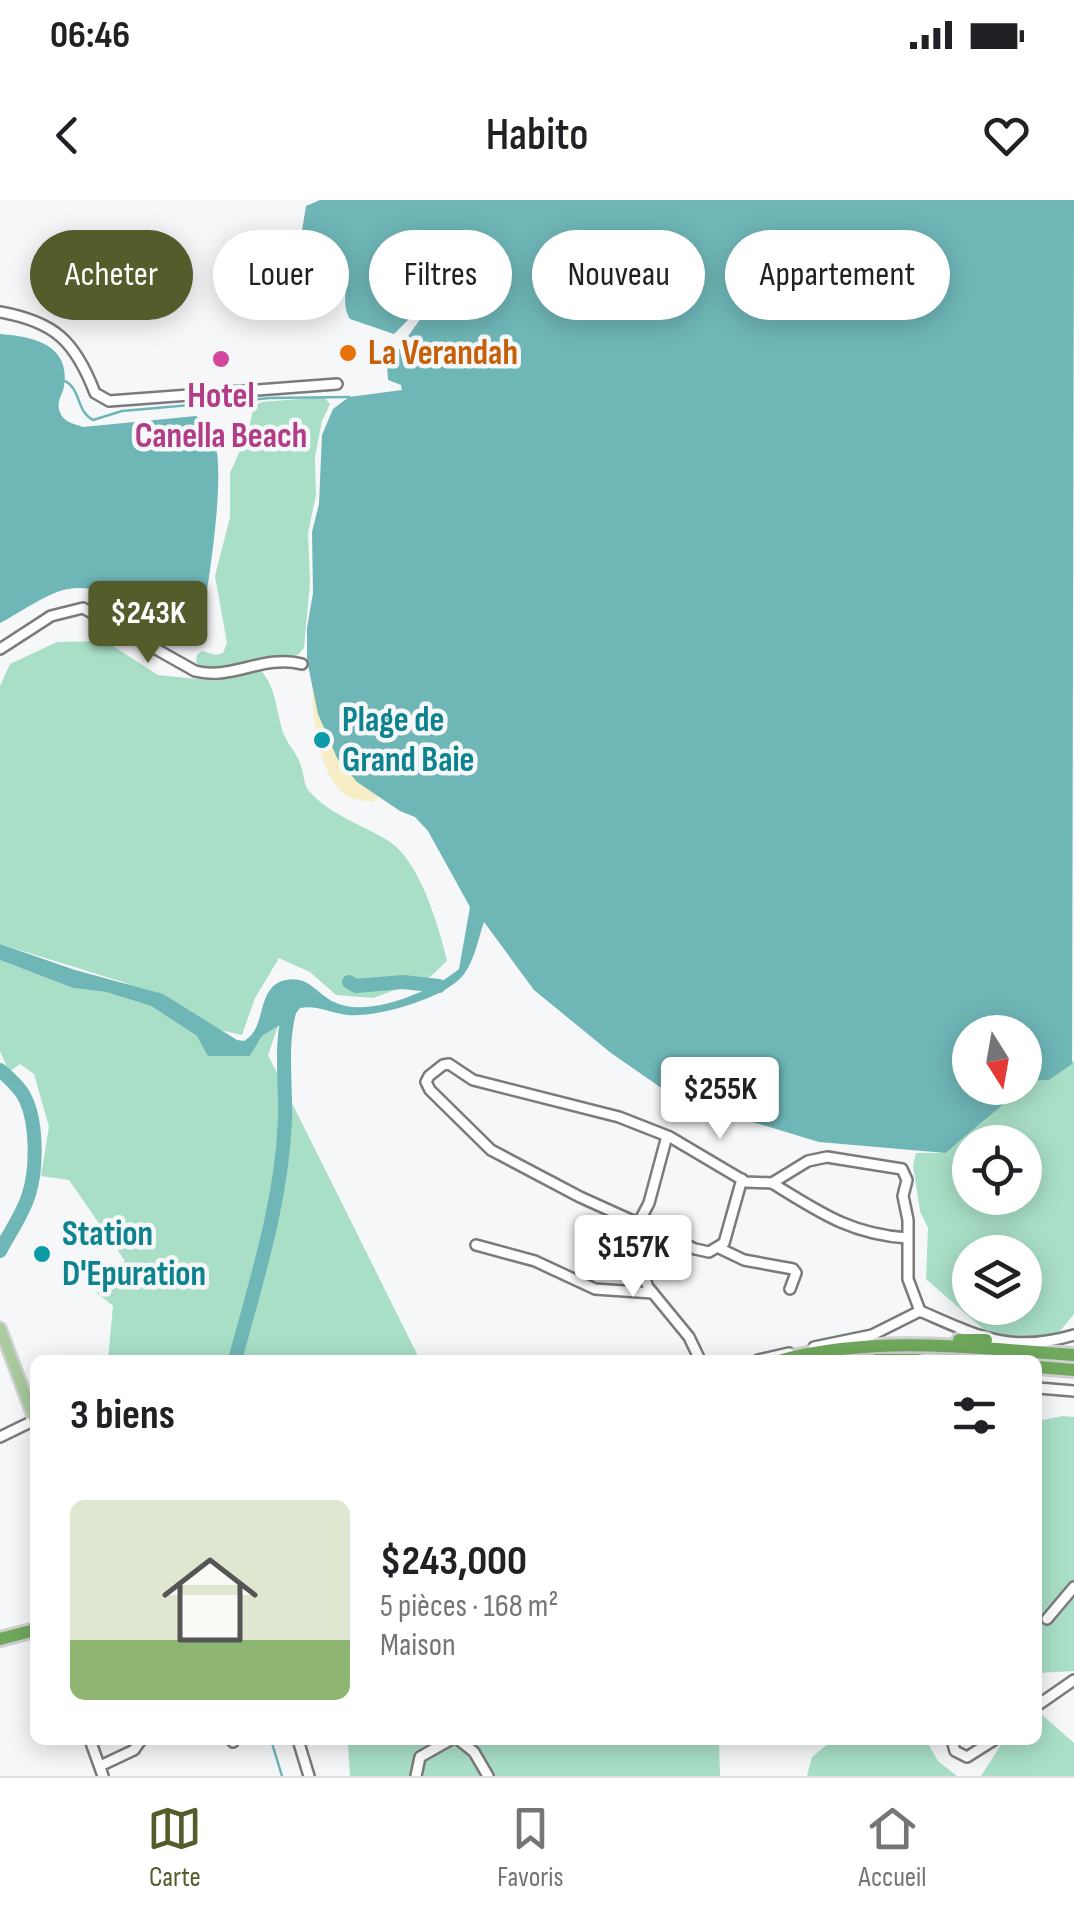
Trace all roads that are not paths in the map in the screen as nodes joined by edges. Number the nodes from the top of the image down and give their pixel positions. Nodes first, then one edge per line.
1 (0, 312) edge
2 (337, 384) dead end
3 (0, 649) edge
4 (302, 664) dead end
5 (667, 1136) junction
6 (742, 1179) junction
7 (772, 1183) junction
8 (638, 1224) junction
9 (907, 1238) junction
10 (476, 1245) dead end
11 (719, 1248) junction
12 (790, 1289) dead end
13 (653, 1294) junction
14 (920, 1312) junction
15 (0, 1328) edge
16 (1074, 1335) edge
17 (986, 1340) junction
18 (929, 1346) junction
19 (698, 1355) edge
20 (782, 1355) edge
21 (807, 1355) edge
22 (1074, 1355) edge
23 (1042, 1370) edge
24 (1074, 1371) edge
25 (1042, 1388) edge
26 (1074, 1391) edge
27 (30, 1407) edge
28 (30, 1422) edge
29 (0, 1437) edge
30 (1074, 1587) edge
31 (1047, 1619) dead end
32 (30, 1631) edge
33 (0, 1639) edge
34 (30, 1640) edge
35 (0, 1648) edge
36 (1074, 1680) edge
37 (1042, 1702) edge
38 (92, 1745) edge
39 (138, 1745) edge
40 (300, 1745) edge
41 (441, 1745) edge
42 (465, 1745) edge
43 (953, 1745) edge
44 (986, 1745) edge
45 (101, 1771) edge
46 (309, 1776) edge
47 (416, 1776) edge
48 (488, 1776) edge

1 - 2 street
3 - 4 street
5 - 6 street
5 - 8 street
5 - 8 street
6 - 7 street
6 - 11 street
7 - 9 street
7 - 9 street
8 - 11 street
8 - 13 street
9 - 14 street
10 - 13 street
11 - 12 street
13 - 19 street
14 - 17 street
14 - 20 street
15 - 27 main road
16 - 17 street
17 - 18 highway
18 - 21 highway
18 - 22 highway
23 - 24 highway
25 - 26 street
28 - 29 street
30 - 31 street
32 - 33 highway
34 - 35 highway
36 - 37 street
38 - 45 street
39 - 45 street
40 - 46 street
41 - 47 street
42 - 48 street
43 - 44 street

